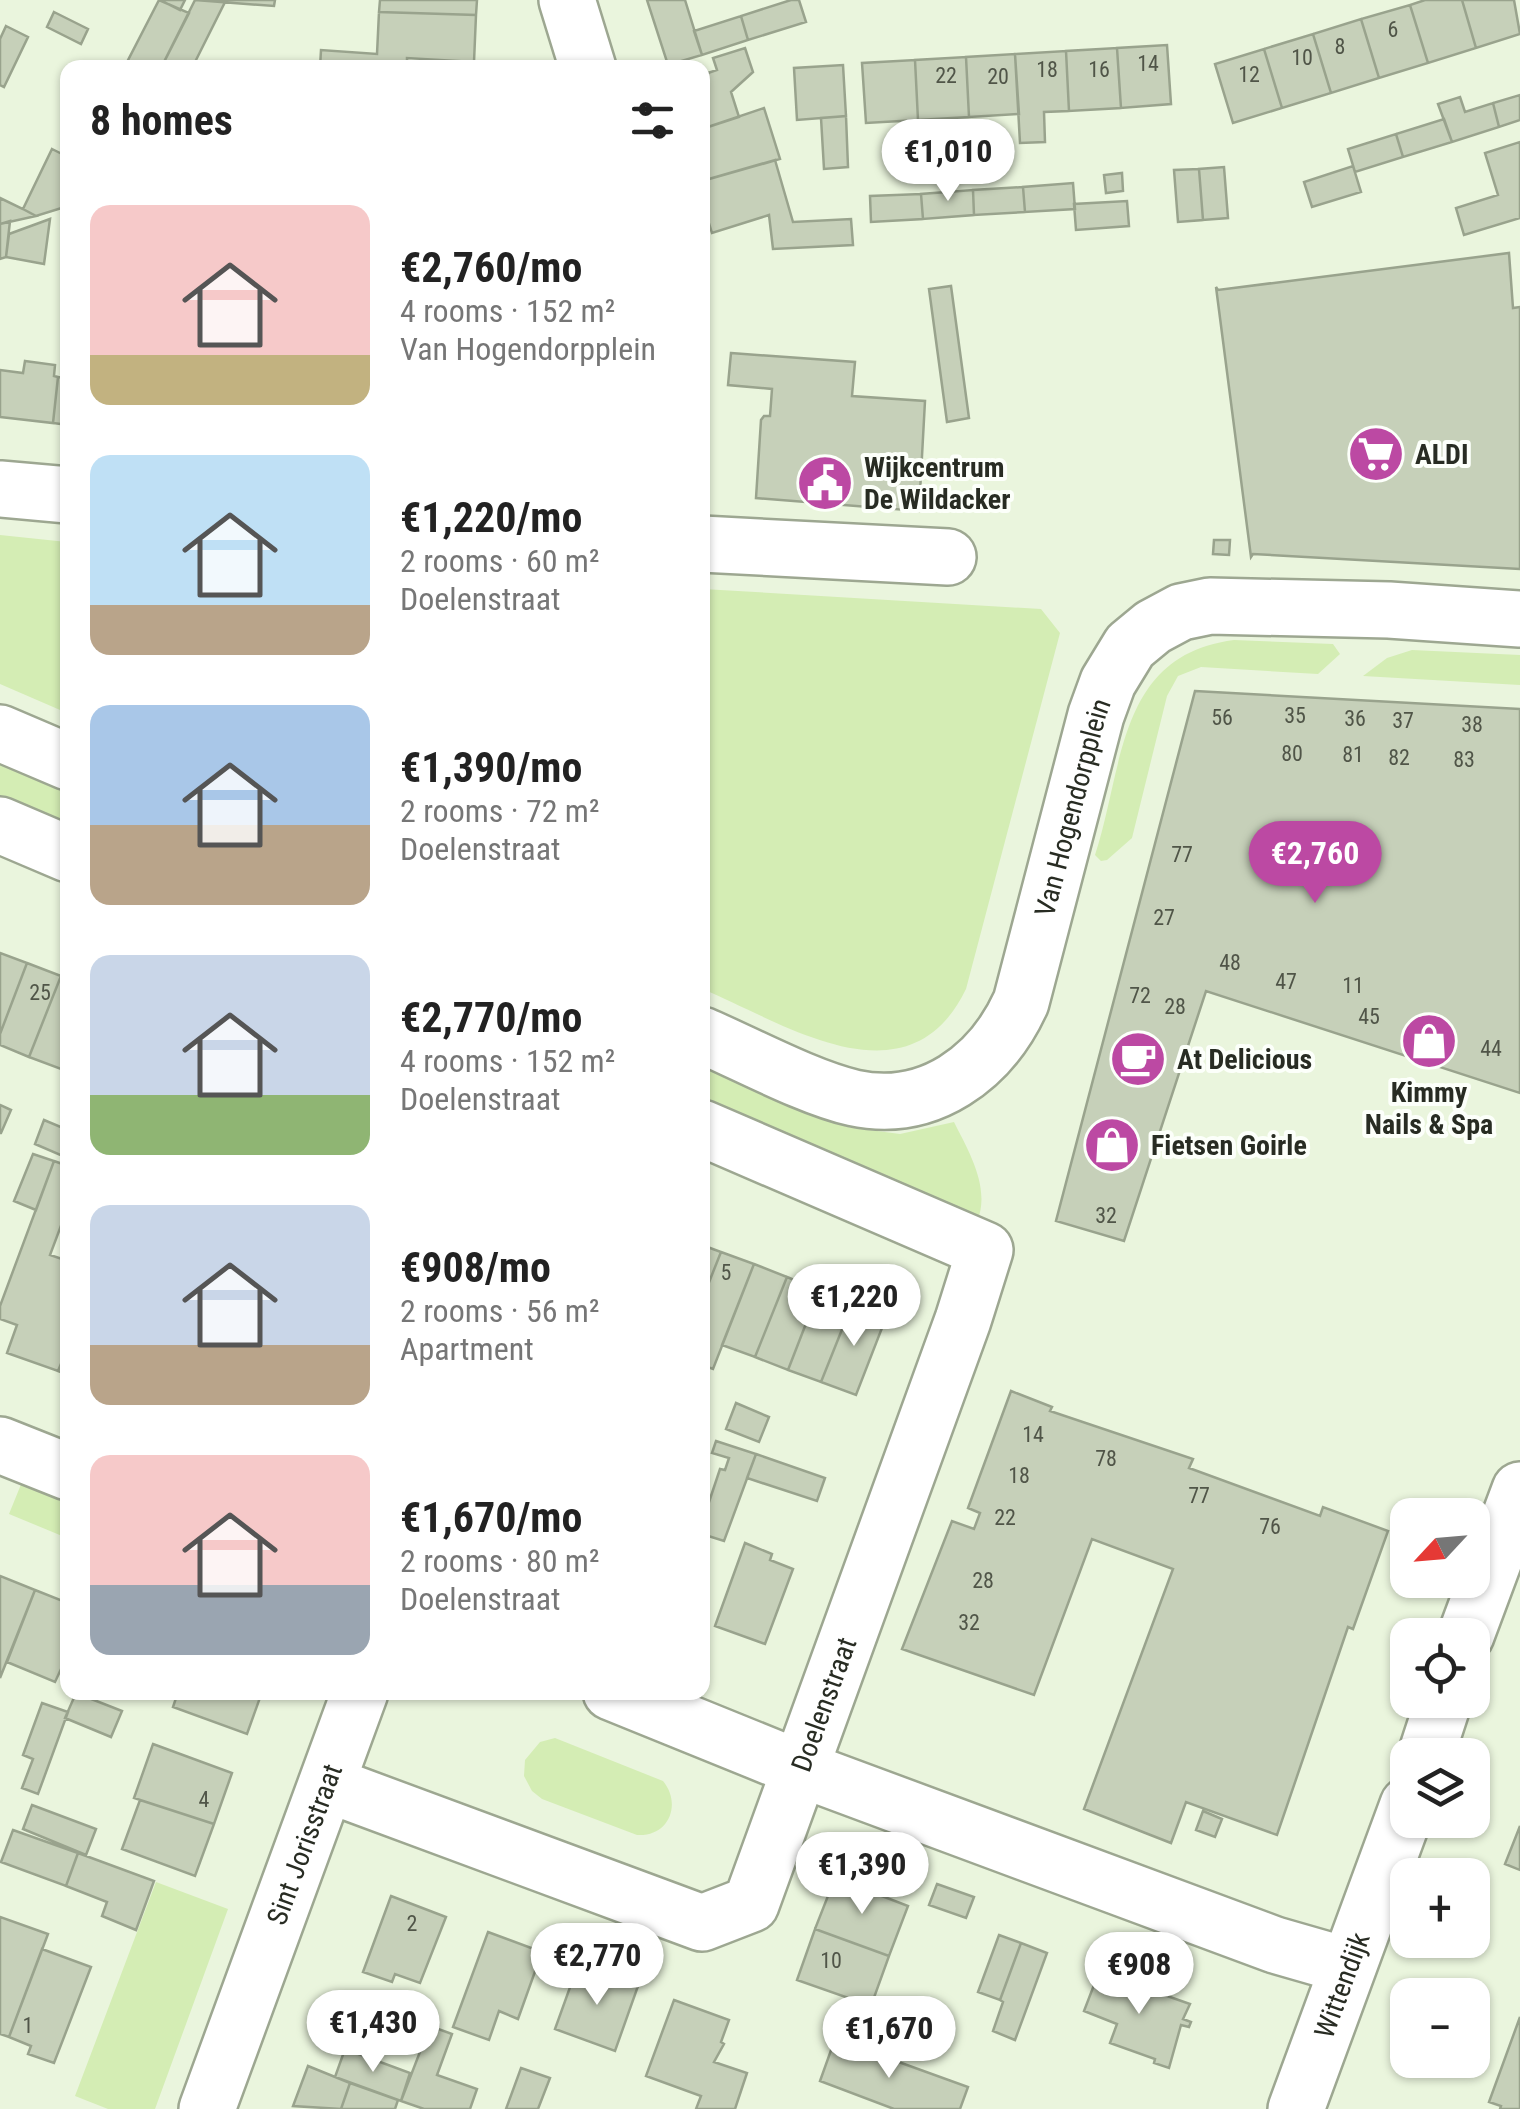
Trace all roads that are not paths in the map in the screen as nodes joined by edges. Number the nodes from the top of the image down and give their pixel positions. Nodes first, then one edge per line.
1 (567, 0) edge
2 (586, 60) edge
3 (0, 489) edge
4 (60, 494) edge
5 (710, 544) edge
6 (948, 557) dead end
7 (1520, 618) edge
8 (0, 733) edge
9 (60, 759) edge
10 (0, 824) edge
11 (60, 850) edge
12 (710, 1039) edge
13 (710, 1131) edge
14 (0, 1445) edge
15 (60, 1469) edge
16 (1520, 1490) edge
17 (1472, 1618) edge
18 (357, 1700) edge
19 (630, 1700) edge
20 (801, 1769) junction
21 (327, 1784) junction
22 (1396, 1838) edge
23 (1348, 1966) junction
24 (207, 2109) edge
25 (1296, 2109) edge

1 - 2 street
3 - 4 street
5 - 6 street
7 - 12 street, Van Hogendorpplein
8 - 9 street
10 - 11 street
13 - 20 street, Doelenstraat
14 - 15 street
16 - 17 street
18 - 21 street, Sint Jorisstraat
19 - 20 street
20 - 21 street, Doelenstraat
20 - 23 street
21 - 24 street, Sint Jorisstraat
22 - 23 street, Wittendijk
23 - 25 street, Wittendijk

